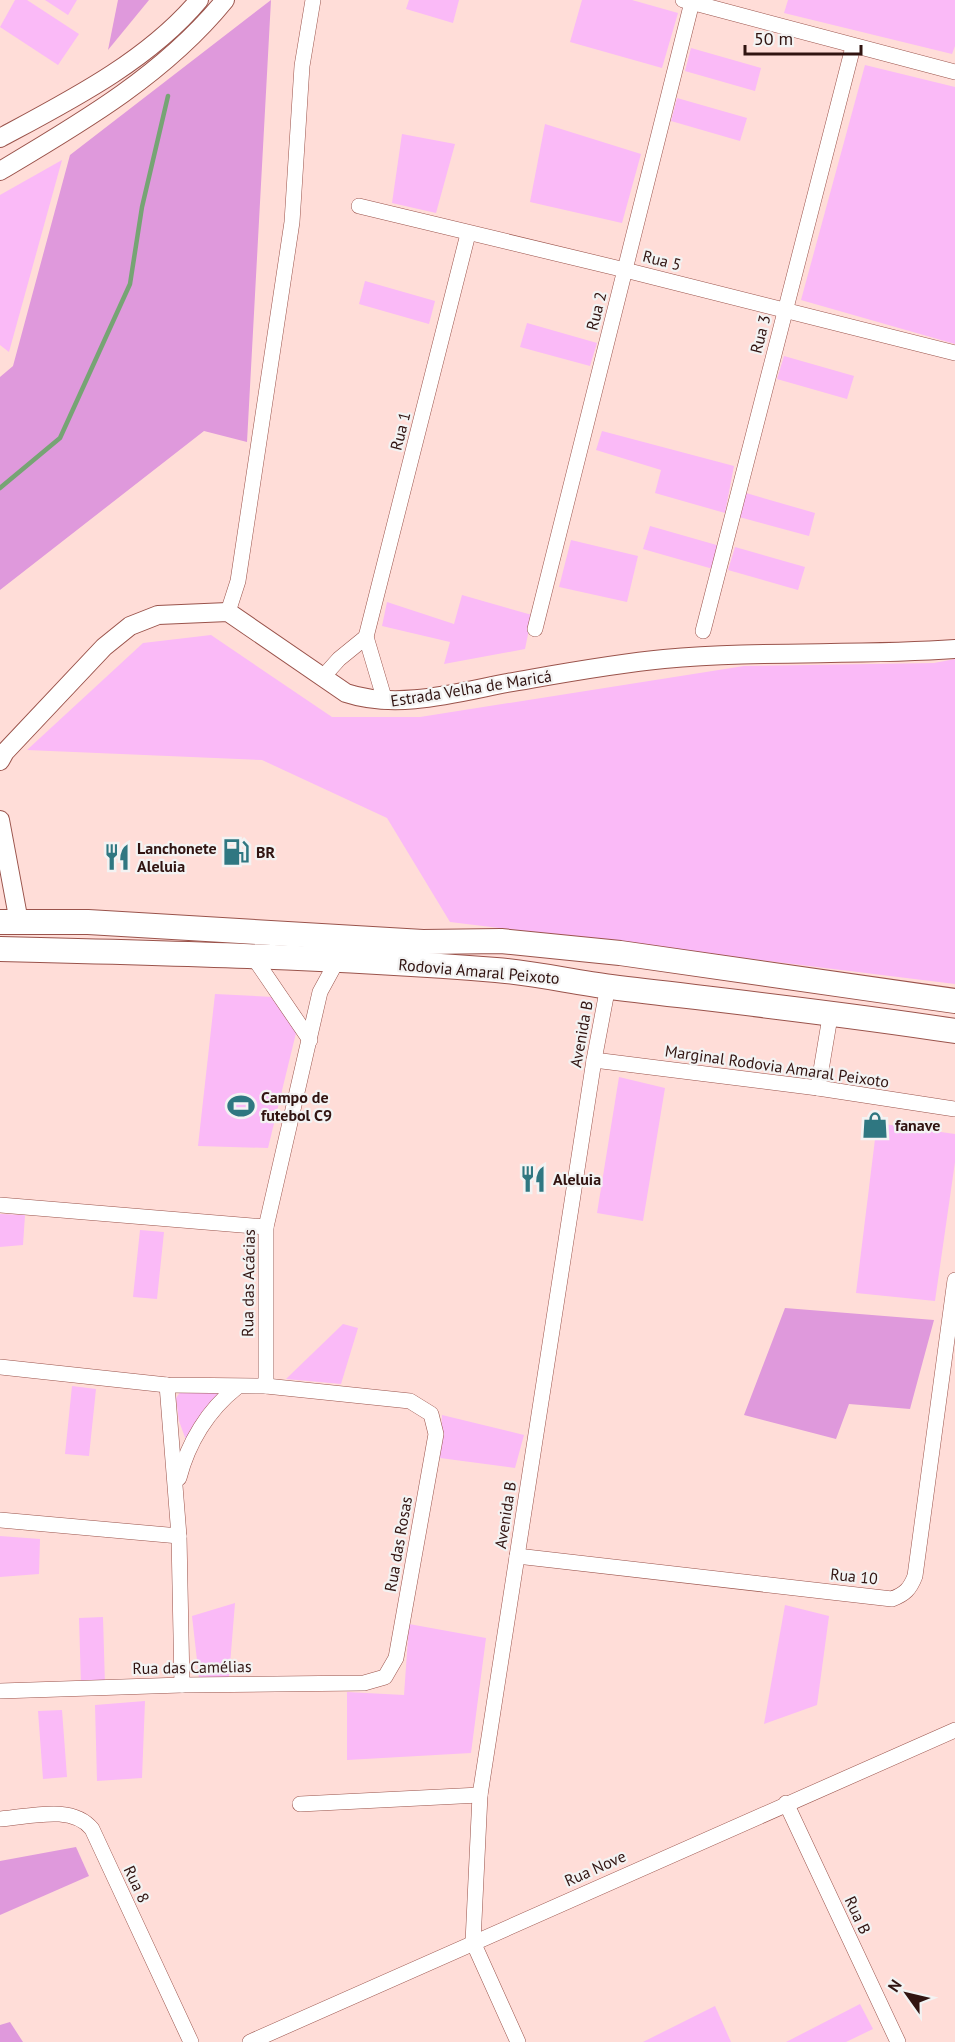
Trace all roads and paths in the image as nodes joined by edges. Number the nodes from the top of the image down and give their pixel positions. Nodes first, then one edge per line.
1 (199, 0) edge
2 (225, 0) edge
3 (313, 0) edge
4 (687, 1) edge
5 (186, 16) junction
6 (199, 31) junction
7 (854, 47) junction
8 (955, 72) edge
9 (0, 138) edge
10 (0, 171) edge
11 (359, 206) dead end
12 (468, 234) junction
13 (625, 270) junction
14 (785, 310) junction
15 (955, 353) edge
16 (228, 612) junction
17 (535, 629) dead end
18 (703, 631) dead end
19 (366, 637) junction
20 (955, 649) edge
21 (322, 678) junction
22 (385, 701) junction
23 (0, 761) edge
24 (0, 820) edge
25 (10, 922) edge
26 (0, 949) edge
27 (252, 955) junction
28 (338, 960) junction
29 (608, 986) junction
30 (955, 1001) edge
31 (831, 1011) junction
32 (955, 1030) edge
33 (310, 1040) junction
34 (594, 1060) junction
35 (818, 1088) junction
36 (955, 1109) edge
37 (0, 1205) edge
38 (266, 1227) junction
39 (955, 1280) edge
40 (0, 1367) edge
41 (167, 1385) junction
42 (266, 1386) junction
43 (236, 1388) junction
44 (177, 1487) junction
45 (0, 1520) edge
46 (180, 1536) junction
47 (517, 1556) junction
48 (385, 1677) joint
49 (182, 1685) junction
50 (0, 1692) edge
51 (955, 1730) edge
52 (480, 1795) junction
53 (786, 1803) junction
54 (300, 1804) dead end
55 (0, 1819) edge
56 (473, 1941) junction
57 (191, 2042) edge
58 (250, 2042) edge
59 (518, 2042) edge
60 (898, 2042) edge

1 - 5 street
2 - 6 street
3 - 16 street
4 - 7 street
4 - 13 street, Rua 2
5 - 6 street
5 - 9 street
6 - 10 street
7 - 8 street
7 - 14 street, Rua 3
11 - 12 street, Rua 5
12 - 13 street, Rua 5
12 - 19 street, Rua 1
13 - 14 street, Rua 5
13 - 17 street, Rua 2
14 - 15 street, Rua 5
14 - 18 street, Rua 3
16 - 21 street, Estrada Velha de Maricá
16 - 23 street
19 - 21 street
19 - 22 street
20 - 22 street, Estrada Velha de Maricá
21 - 22 street, Estrada Velha de Maricá
24 - 25 street
25 - 30 highway, Rodovia Amaral Peixoto
26 - 27 highway, Rodovia Amaral Peixoto
27 - 28 highway, Rodovia Amaral Peixoto
27 - 33 street
28 - 29 highway, Rodovia Amaral Peixoto
28 - 33 street, Rua das Acácias
29 - 31 highway, Rodovia Amaral Peixoto
29 - 34 street, Avenida B
31 - 32 highway, Rodovia Amaral Peixoto
31 - 35 street
33 - 38 street, Rua das Acácias
34 - 35 street, Marginal Rodovia Amaral Peixoto
34 - 47 street, Avenida B
35 - 36 street, Marginal Rodovia Amaral Peixoto
37 - 38 street
38 - 42 street, Rua das Acácias
39 - 47 street, Rua 10
40 - 41 street
41 - 43 street
41 - 44 street
42 - 43 street
42 - 48 street, Rua das Rosas
43 - 44 street
44 - 46 street
45 - 46 street
46 - 49 street
47 - 52 street, Avenida B
48 - 49 street, Rua das Camélias
49 - 50 street, Rua das Camélias
51 - 53 street, Rua Nove
52 - 54 street
52 - 56 street, Avenida B
53 - 56 street, Rua Nove
53 - 60 street, Rua B
55 - 57 street, Rua 8
56 - 58 street, Rua Nove
56 - 59 street, Avenida B

